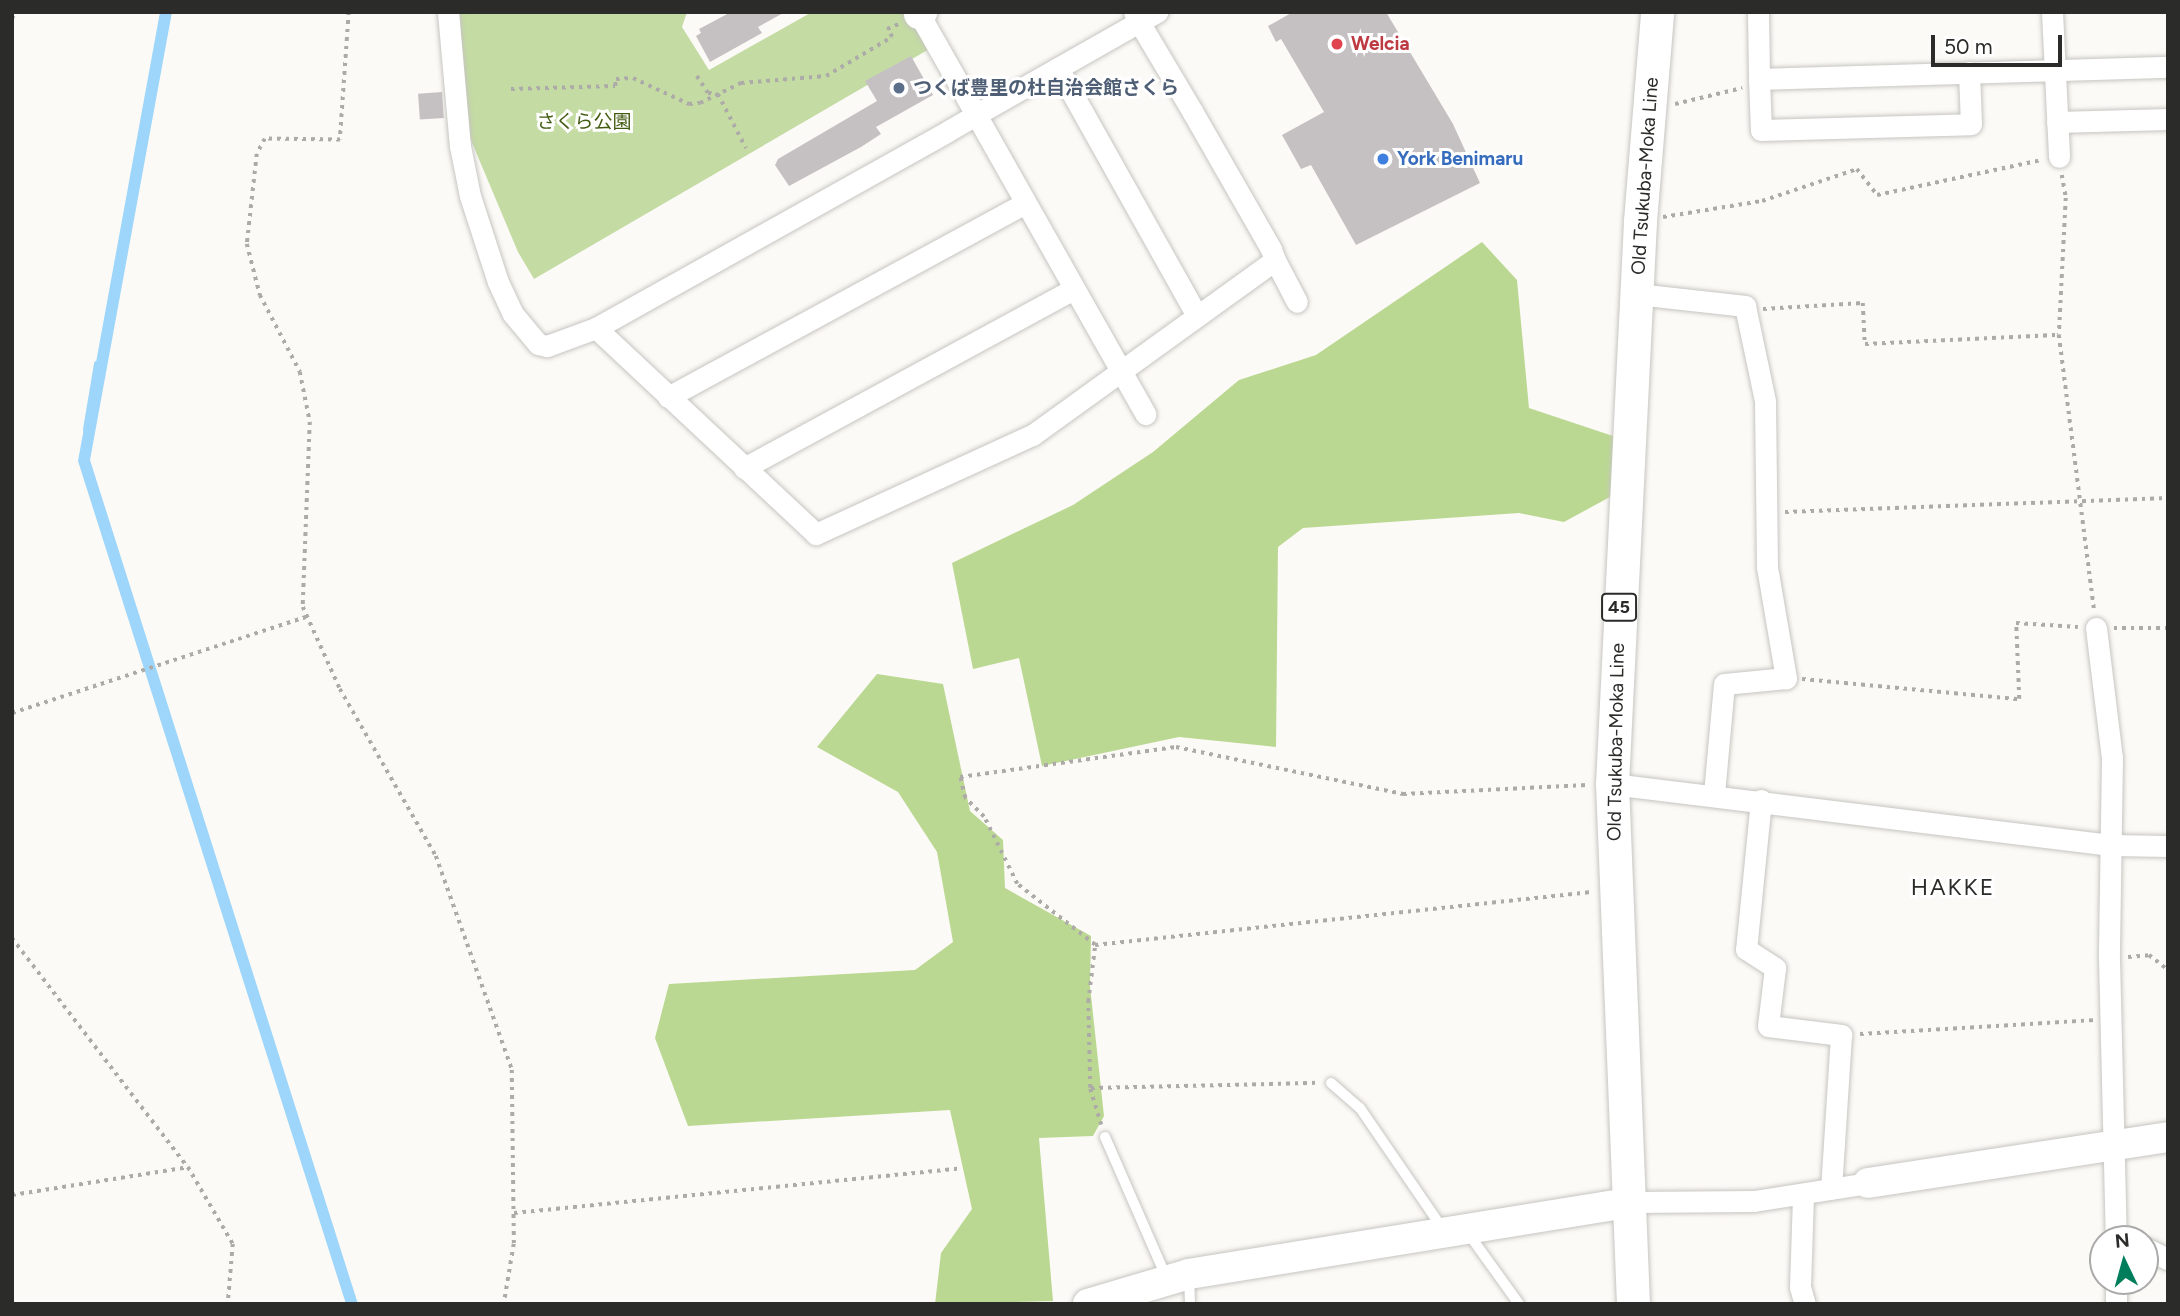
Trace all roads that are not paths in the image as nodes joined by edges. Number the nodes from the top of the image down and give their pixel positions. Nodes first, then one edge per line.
1 (448, 12) edge
2 (1657, 12) edge
3 (1758, 12) edge
4 (2052, 12) edge
5 (920, 13) edge
6 (1143, 15) edge
7 (2168, 67) edge
8 (1058, 68) junction
9 (2054, 69) junction
10 (1969, 72) junction
11 (1759, 79) junction
12 (977, 114) junction
13 (2168, 119) edge
14 (2057, 122) junction
15 (2059, 157) road end
16 (1025, 203) junction
17 (1275, 260) junction
18 (1073, 289) junction
19 (1637, 293) junction
20 (1297, 302) dead end
21 (1197, 316) junction
22 (596, 328) junction
23 (1120, 371) junction
24 (668, 397) junction
25 (1145, 414) dead end
26 (744, 468) junction
27 (2096, 628) road end
28 (1612, 783) junction
29 (1714, 793) junction
30 (1761, 800) junction
31 (2111, 845) junction
32 (2168, 846) edge
33 (1331, 1083) road end
34 (1105, 1137) road end
35 (2168, 1137) edge
36 (2114, 1144) junction
37 (1868, 1183) joint
38 (1831, 1189) junction
39 (1803, 1196) junction
40 (1632, 1202) junction
41 (2118, 1225) edge
42 (1455, 1230) junction
43 (1178, 1276) junction
44 (1088, 1304) edge
45 (1190, 1304) edge
46 (1519, 1304) edge
47 (1633, 1304) edge
48 (1805, 1304) edge

1 - 22 street
2 - 19 main road, Old Tsukuba-Moka Line / 45
3 - 11 street
4 - 9 street
5 - 12 street
6 - 8 street
6 - 17 street
7 - 9 street
8 - 12 street
8 - 21 street
9 - 10 street
9 - 14 street
10 - 11 street
10 - 11 street
12 - 16 street
12 - 22 street
13 - 14 street
14 - 15 street
16 - 18 street
16 - 24 street
17 - 20 street
17 - 21 street
18 - 23 street
18 - 26 street
19 - 28 main road, Old Tsukuba-Moka Line / 45
19 - 29 street
21 - 23 street
22 - 24 street
23 - 25 street
23 - 26 street
24 - 26 street
27 - 31 street
28 - 29 street
28 - 40 main road, Old Tsukuba-Moka Line / 45
29 - 30 street
30 - 31 street
30 - 38 street
31 - 32 street
31 - 36 street
33 - 42 lane
34 - 43 lane
35 - 36 street
36 - 37 street
36 - 41 street
37 - 38 street
38 - 39 street
39 - 40 street
39 - 48 street
40 - 42 street
40 - 47 main road, Old Tsukuba-Moka Line / 45
42 - 43 street
42 - 46 lane
43 - 44 street
43 - 45 lane

